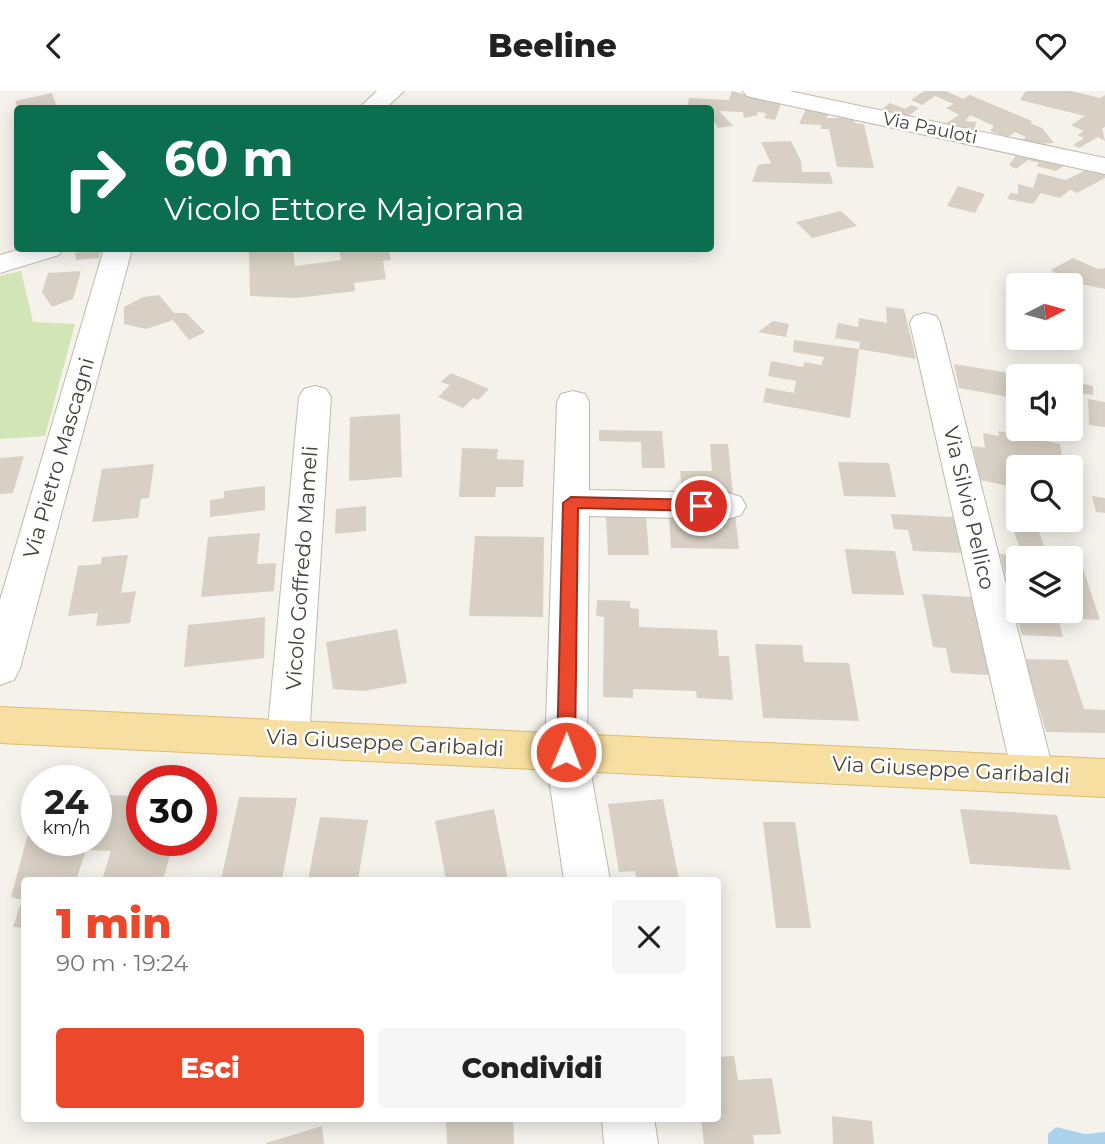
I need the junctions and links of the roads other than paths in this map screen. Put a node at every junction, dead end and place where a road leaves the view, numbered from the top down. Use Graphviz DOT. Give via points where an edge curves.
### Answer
graph roads {
  1 [pos="392,91"];
  2 [pos="755,91"];
  3 [pos="375,105"];
  4 [pos="1105,166"];
  5 [pos="39,252"];
  6 [pos="117,252"];
  7 [pos="0,264"];
  8 [pos="925,323"];
  9 [pos="315,397"];
  10 [pos="573,402"];
  11 [pos="571,503"];
  12 [pos="728,506"];
  13 [pos="0,668"];
  14 [pos="0,725"];
  15 [pos="288,738"];
  16 [pos="566,752"];
  17 [pos="1034,774"];
  18 [pos="1105,778"];
  19 [pos="587,877"];
  20 [pos="628,1122"];
  21 [pos="631,1144"];
  1 -- 3 [label="street"];
  2 -- 4 [label="street, Via Pauloti"];
  5 -- 7 [label="street"];
  6 -- 13 [label="street, Via Pietro Mascagni"];
  8 -- 17 [label="street, Via Silvio Pellico"];
  9 -- 15 [label="street, Vicolo Goffredo Mameli"];
  10 -- 11 [label="street"];
  11 -- 12 [label="street"];
  11 -- 16 [label="street"];
  14 -- 15 [label="main road, Via Giuseppe Garibaldi"];
  15 -- 16 [label="main road, Via Giuseppe Garibaldi"];
  16 -- 17 [label="main road, Via Giuseppe Garibaldi"];
  16 -- 19 [label="street"];
  17 -- 18 [label="main road, Via Giuseppe Garibaldi"];
  20 -- 21 [label="street"];
}
